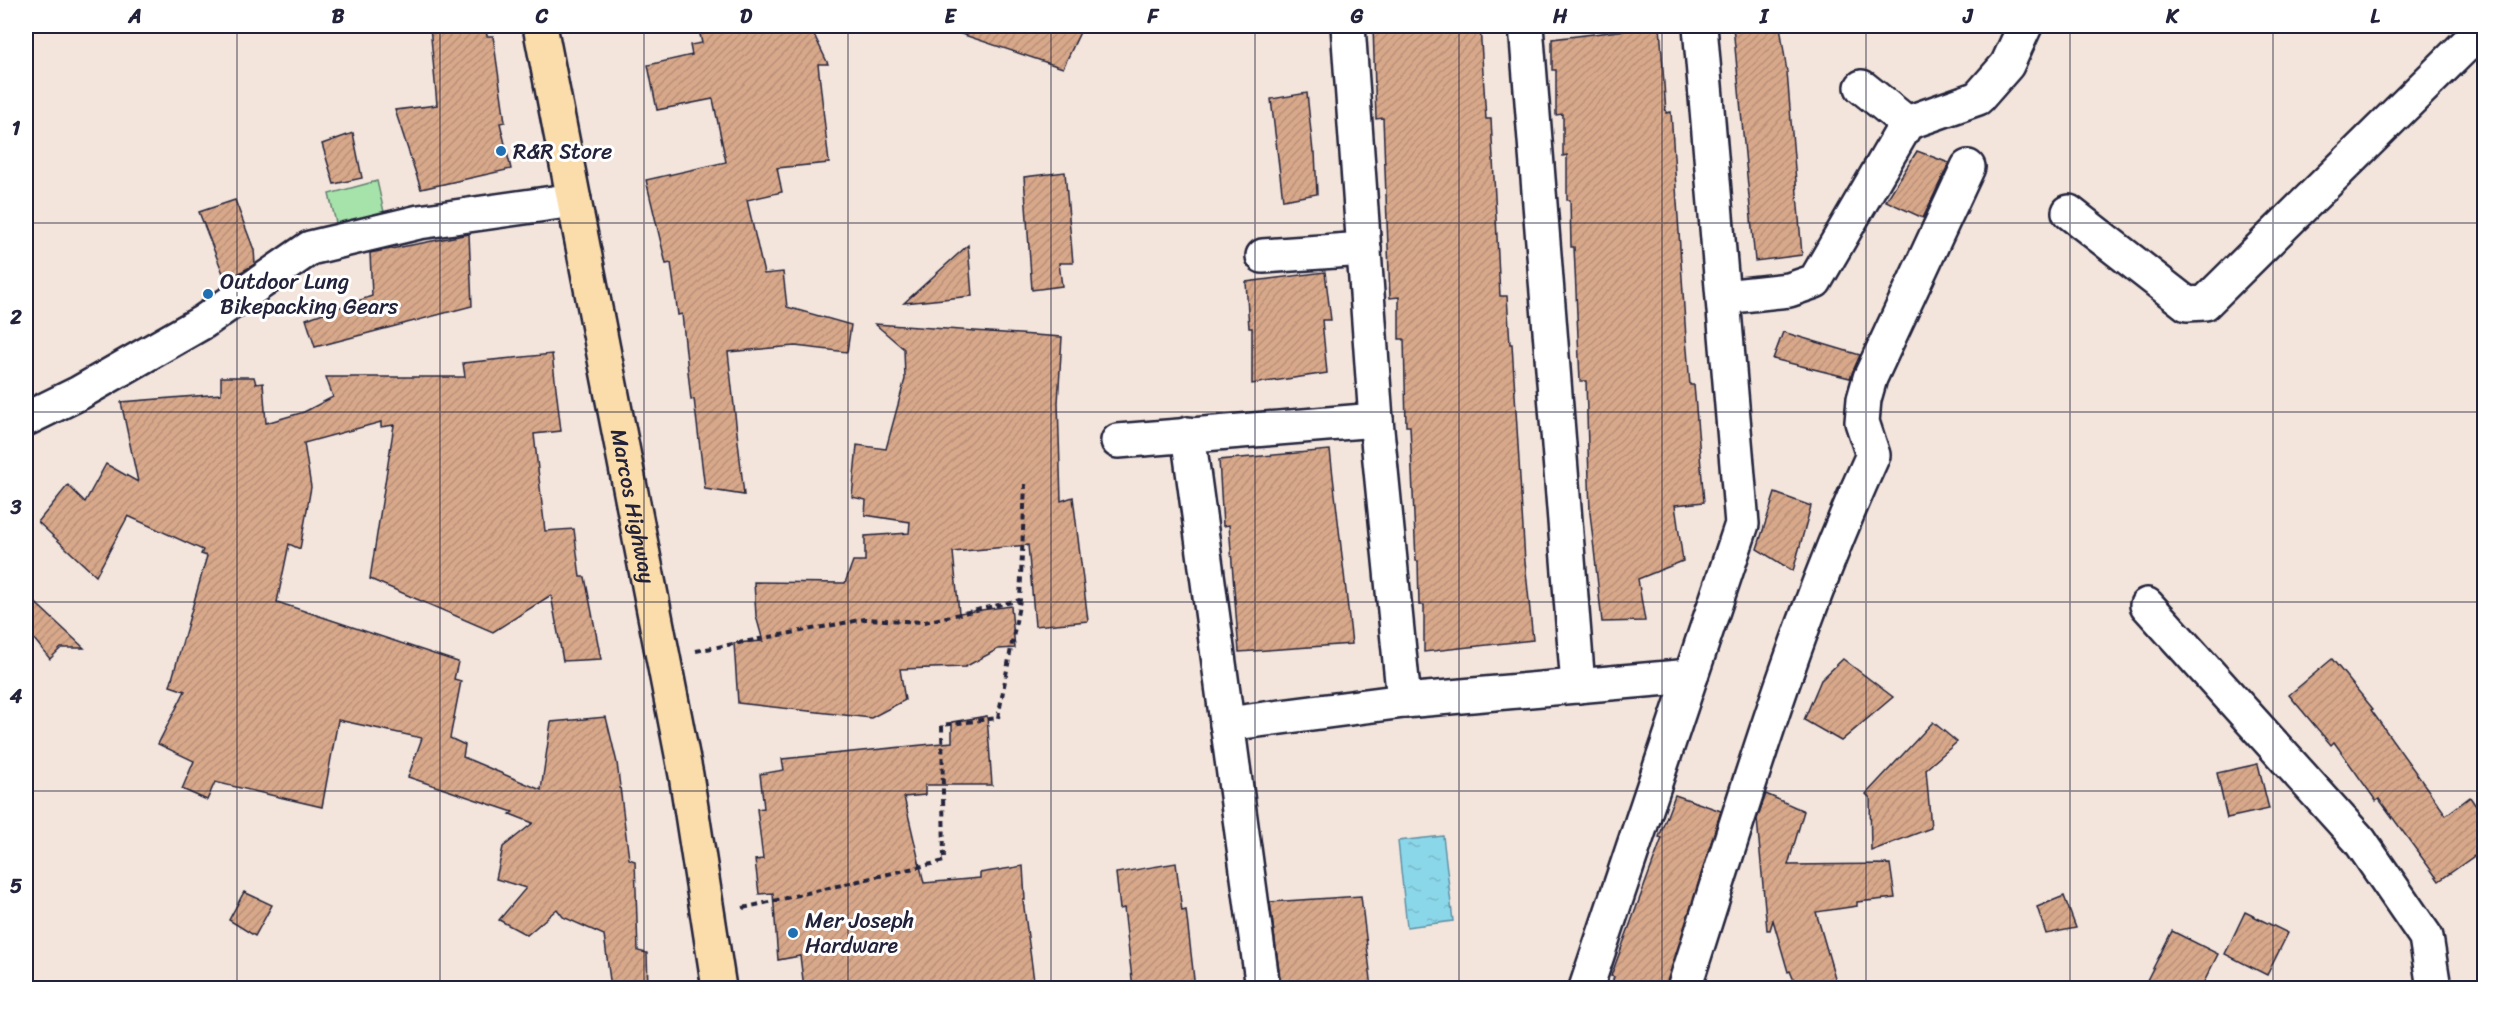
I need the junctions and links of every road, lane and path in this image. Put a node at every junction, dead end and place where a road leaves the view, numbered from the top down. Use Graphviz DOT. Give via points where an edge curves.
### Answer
graph roads {
  1 [pos="540,26"];
  2 [pos="1348,26"];
  3 [pos="1526,26"];
  4 [pos="1700,26"];
  5 [pos="2025,26"];
  6 [pos="2484,27"];
  7 [pos="1862,87"];
  8 [pos="1907,123"];
  9 [pos="1968,167"];
  10 [pos="574,200"];
  11 [pos="2068,212"];
  12 [pos="1364,249"];
  13 [pos="1263,256"];
  14 [pos="1724,297"];
  15 [pos="26,419"];
  16 [pos="1376,420"];
  17 [pos="1188,434"];
  18 [pos="1118,441"];
  19 [pos="1025,484"];
  20 [pos="1020,600"];
  21 [pos="2147,605"];
  22 [pos="735,643"];
  23 [pos="1691,676"];
  24 [pos="1578,686"];
  25 [pos="1404,701"];
  26 [pos="1227,724"];
  27 [pos="731,911"];
  28 [pos="719,988"];
  29 [pos="1263,988"];
  30 [pos="1586,988"];
  31 [pos="1684,988"];
  32 [pos="2434,988"];
  1 -- 10 [label="main road, Marcos Highway"];
  2 -- 12 [label="street"];
  3 -- 24 [label="street"];
  4 -- 14 [label="street"];
  5 -- 8 [label="street" via="2007,65 1978,98"];
  6 -- 11 [label="street" via="2205,303 2187,304"];
  7 -- 8 [label="street"];
  8 -- 14 [label="street" via="1815,281 1789,290"];
  9 -- 31 [label="street" via="1870,378 1863,399 1862,422 1873,455 1834,540 1795,643"];
  10 -- 15 [label="street" via="419,222 310,248 203,322"];
  10 -- 28 [label="main road, Marcos Highway" via="686,775"];
  12 -- 13 [label="street"];
  12 -- 16 [label="street"];
  14 -- 23 [label="street" via="1742,524"];
  16 -- 17 [label="street"];
  16 -- 25 [label="street"];
  17 -- 18 [label="street"];
  17 -- 26 [label="street"];
  19 -- 20 [label="path"];
  20 -- 22 [label="path" via="925,622 865,619"];
  20 -- 27 [label="path" via="998,718 942,725 944,861"];
  21 -- 32 [label="street" via="2360,841 2427,937"];
  23 -- 24 [label="street"];
  23 -- 30 [label="street"];
  24 -- 25 [label="street"];
  25 -- 26 [label="street"];
  26 -- 29 [label="street"];
}
